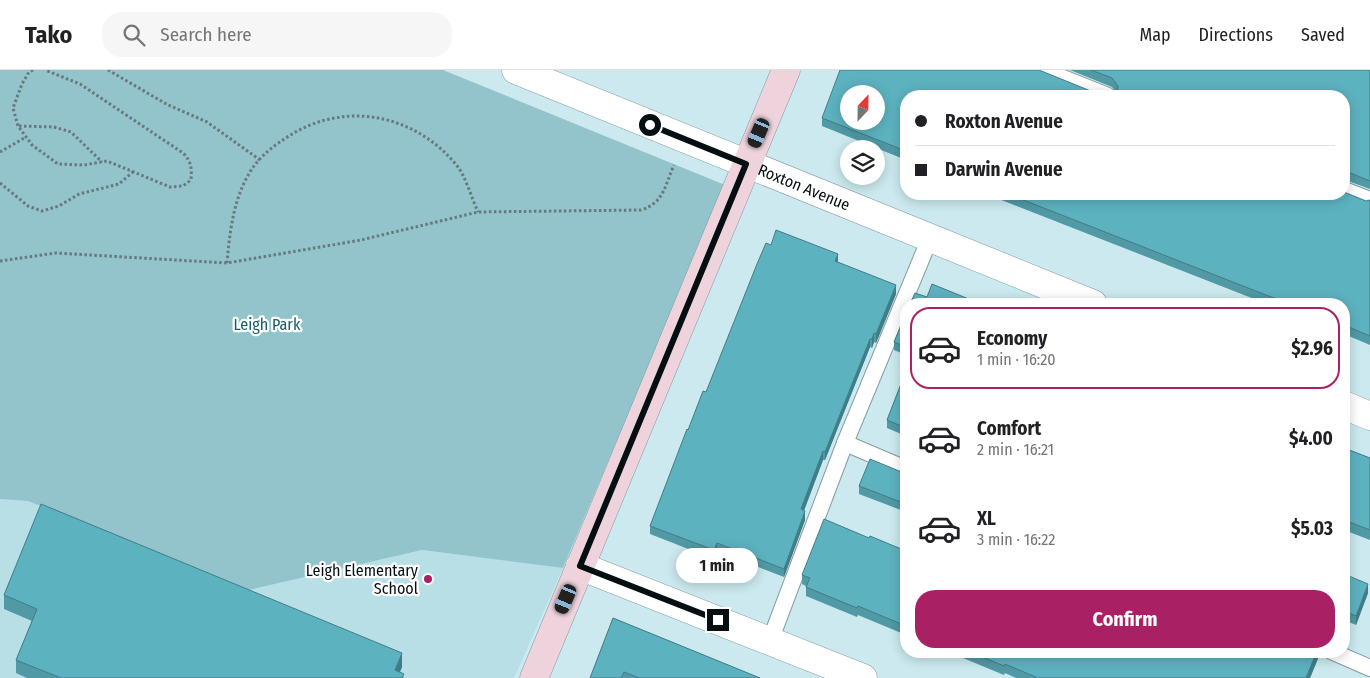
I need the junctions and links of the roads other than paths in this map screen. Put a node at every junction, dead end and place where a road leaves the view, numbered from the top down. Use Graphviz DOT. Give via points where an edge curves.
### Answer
graph roads {
  1 [pos="516,70"];
  2 [pos="786,70"];
  3 [pos="1042,70"];
  4 [pos="1093,90"];
  5 [pos="746,164"];
  6 [pos="1350,192"];
  7 [pos="1370,200"];
  8 [pos="930,238"];
  9 [pos="905,298"];
  10 [pos="1078,298"];
  11 [pos="900,311"];
  12 [pos="1350,408"];
  13 [pos="1370,416"];
  14 [pos="846,443"];
  15 [pos="900,466"];
  16 [pos="580,566"];
  17 [pos="770,641"];
  18 [pos="1347,658"];
  19 [pos="1370,668"];
  20 [pos="534,678"];
  21 [pos="863,678"];
  1 -- 5 [label="street, Roxton Avenue"];
  2 -- 5 [label="street"];
  3 -- 4 [label="lane"];
  5 -- 8 [label="street, Roxton Avenue"];
  5 -- 16 [label="street"];
  6 -- 7 [label="lane"];
  8 -- 9 [label="lane"];
  8 -- 10 [label="street, Roxton Avenue"];
  11 -- 14 [label="lane"];
  12 -- 13 [label="street"];
  14 -- 15 [label="lane"];
  14 -- 17 [label="lane"];
  16 -- 17 [label="street"];
  16 -- 20 [label="street"];
  17 -- 21 [label="street"];
  18 -- 19 [label="lane"];
}
